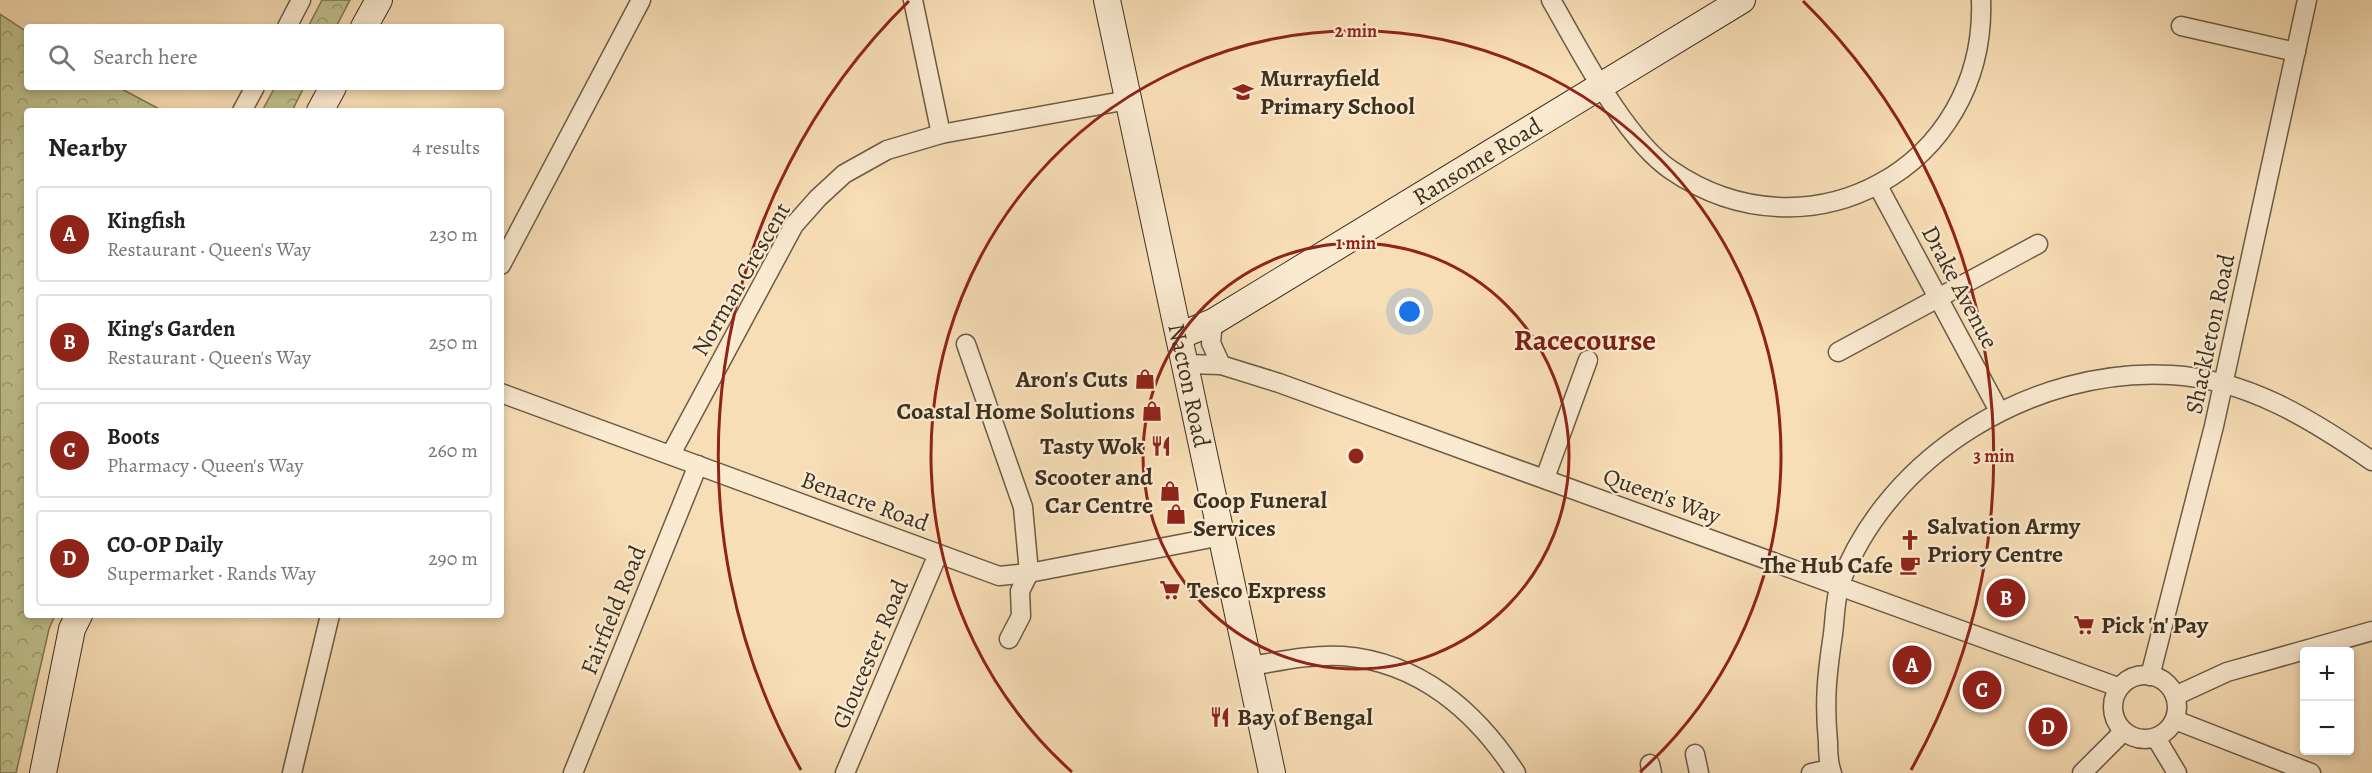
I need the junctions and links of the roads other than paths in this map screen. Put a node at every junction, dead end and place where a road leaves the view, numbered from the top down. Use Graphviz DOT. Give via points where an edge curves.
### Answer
graph roads {
  1 [pos="301,0"];
  2 [pos="379,0"];
  3 [pos="641,0"];
  4 [pos="913,0"];
  5 [pos="1107,0"];
  6 [pos="1551,0"];
  7 [pos="1742,0"];
  8 [pos="1981,0"];
  9 [pos="2307,0"];
  10 [pos="289,24"];
  11 [pos="366,24"];
  12 [pos="2181,27"];
  13 [pos="2296,52"];
  14 [pos="1601,87"];
  15 [pos="253,90"];
  16 [pos="331,90"];
  17 [pos="1128,100"];
  18 [pos="244,108"];
  19 [pos="322,108"];
  20 [pos="941,134"];
  21 [pos="1878,186"];
  22 [pos="2038,244"];
  23 [pos="504,259"];
  24 [pos="1938,298"];
  25 [pos="1213,322"];
  26 [pos="1179,336"];
  27 [pos="966,344"];
  28 [pos="1838,352"];
  29 [pos="1588,360"];
  30 [pos="1186,364"];
  31 [pos="1221,365"];
  32 [pos="2224,384"];
  33 [pos="504,394"];
  34 [pos="1999,411"];
  35 [pos="671,454"];
  36 [pos="2372,461"];
  37 [pos="698,465"];
  38 [pos="1545,478"];
  39 [pos="1222,536"];
  40 [pos="938,554"];
  41 [pos="1029,573"];
  42 [pos="1839,586"];
  43 [pos="78,618"];
  44 [pos="329,618"];
  45 [pos="2372,631"];
  46 [pos="1009,639"];
  47 [pos="1251,666"];
  48 [pos="2150,676"];
  49 [pos="2118,687"];
  50 [pos="2175,696"];
  51 [pos="2175,720"];
  52 [pos="2123,732"];
  53 [pos="2156,738"];
  54 [pos="1695,754"];
  55 [pos="1831,771"];
  56 [pos="43,773"];
  57 [pos="292,773"];
  58 [pos="573,773"];
  59 [pos="845,773"];
  60 [pos="1272,773"];
  61 [pos="1516,773"];
  62 [pos="1699,773"];
  63 [pos="1811,773"];
  64 [pos="2082,773"];
  65 [pos="2177,773"];
  66 [pos="2311,773"];
  1 -- 10 [label="street"];
  2 -- 11 [label="street"];
  3 -- 23 [label="street"];
  4 -- 20 [label="street"];
  5 -- 17 [label="street, Nacton Road"];
  6 -- 14 [label="street"];
  7 -- 14 [label="street, Ransome Road"];
  8 -- 21 [label="street" via="1975,60 1951,117 1930,144"];
  9 -- 13 [label="street, Shackleton Road"];
  12 -- 13 [label="street"];
  13 -- 32 [label="street, Shackleton Road"];
  14 -- 21 [label="street" via="1642,143 1670,170 1714,194 1750,206 1789,208 1831,203"];
  14 -- 25 [label="street, Ransome Road"];
  15 -- 18 [label="street"];
  16 -- 19 [label="street"];
  17 -- 20 [label="street, Norman Crescent"];
  17 -- 26 [label="street, Nacton Road"];
  20 -- 35 [label="street, Norman Crescent" via="887,150 844,174 800,218"];
  21 -- 24 [label="street, Drake Avenue"];
  22 -- 24 [label="street"];
  24 -- 28 [label="street"];
  24 -- 34 [label="street, Drake Avenue"];
  25 -- 26 [label="street, Ransome Road"];
  25 -- 31 [label="street" via="1211,343"];
  26 -- 30 [label="street, Nacton Road"];
  27 -- 41 [label="street" via="1023,507"];
  29 -- 38 [label="street"];
  30 -- 31 [label="street, Queen's Way"];
  30 -- 39 [label="street, Nacton Road"];
  31 -- 38 [label="street, Queen's Way"];
  32 -- 34 [label="street" via="2171,375 2124,376 2059,389"];
  32 -- 36 [label="street" via="2260,394 2285,407"];
  32 -- 48 [label="street, Shackleton Road"];
  33 -- 35 [label="street, Benacre Road"];
  34 -- 42 [label="street" via="1918,469 1889,500 1862,536"];
  35 -- 37 [label="street, Benacre Road"];
  37 -- 40 [label="street, Benacre Road"];
  37 -- 58 [label="street, Fairfield Road"];
  38 -- 42 [label="street, Queen's Way"];
  39 -- 41 [label="street, Benacre Road"];
  39 -- 47 [label="street, Nacton Road"];
  40 -- 41 [label="street, Benacre Road" via="999,576"];
  40 -- 59 [label="street, Gloucester Road"];
  41 -- 46 [label="street" via="1020,591 1021,616"];
  42 -- 49 [label="street, Queen's Way"];
  42 -- 55 [label="street" via="1824,697"];
  43 -- 56 [label="street"];
  44 -- 57 [label="street"];
  45 -- 50 [label="street" via="2227,672"];
  47 -- 60 [label="street, Nacton Road"];
  47 -- 61 [label="street" via="1342,656 1404,671 1467,711 1486,729"];
  48 -- 49 [label="street" via="2136,676"];
  48 -- 50 [label="street" via="2167,684"];
  49 -- 52 [label="street" via="2112,705"];
  50 -- 51 [label="street"];
  51 -- 53 [label="street" via="2169,730"];
  51 -- 66 [label="street"];
  52 -- 53 [label="street" via="2134,738"];
  52 -- 64 [label="street"];
  53 -- 65 [label="street"];
  54 -- 62 [label="street"];
  55 -- 63 [label="street"];
}
